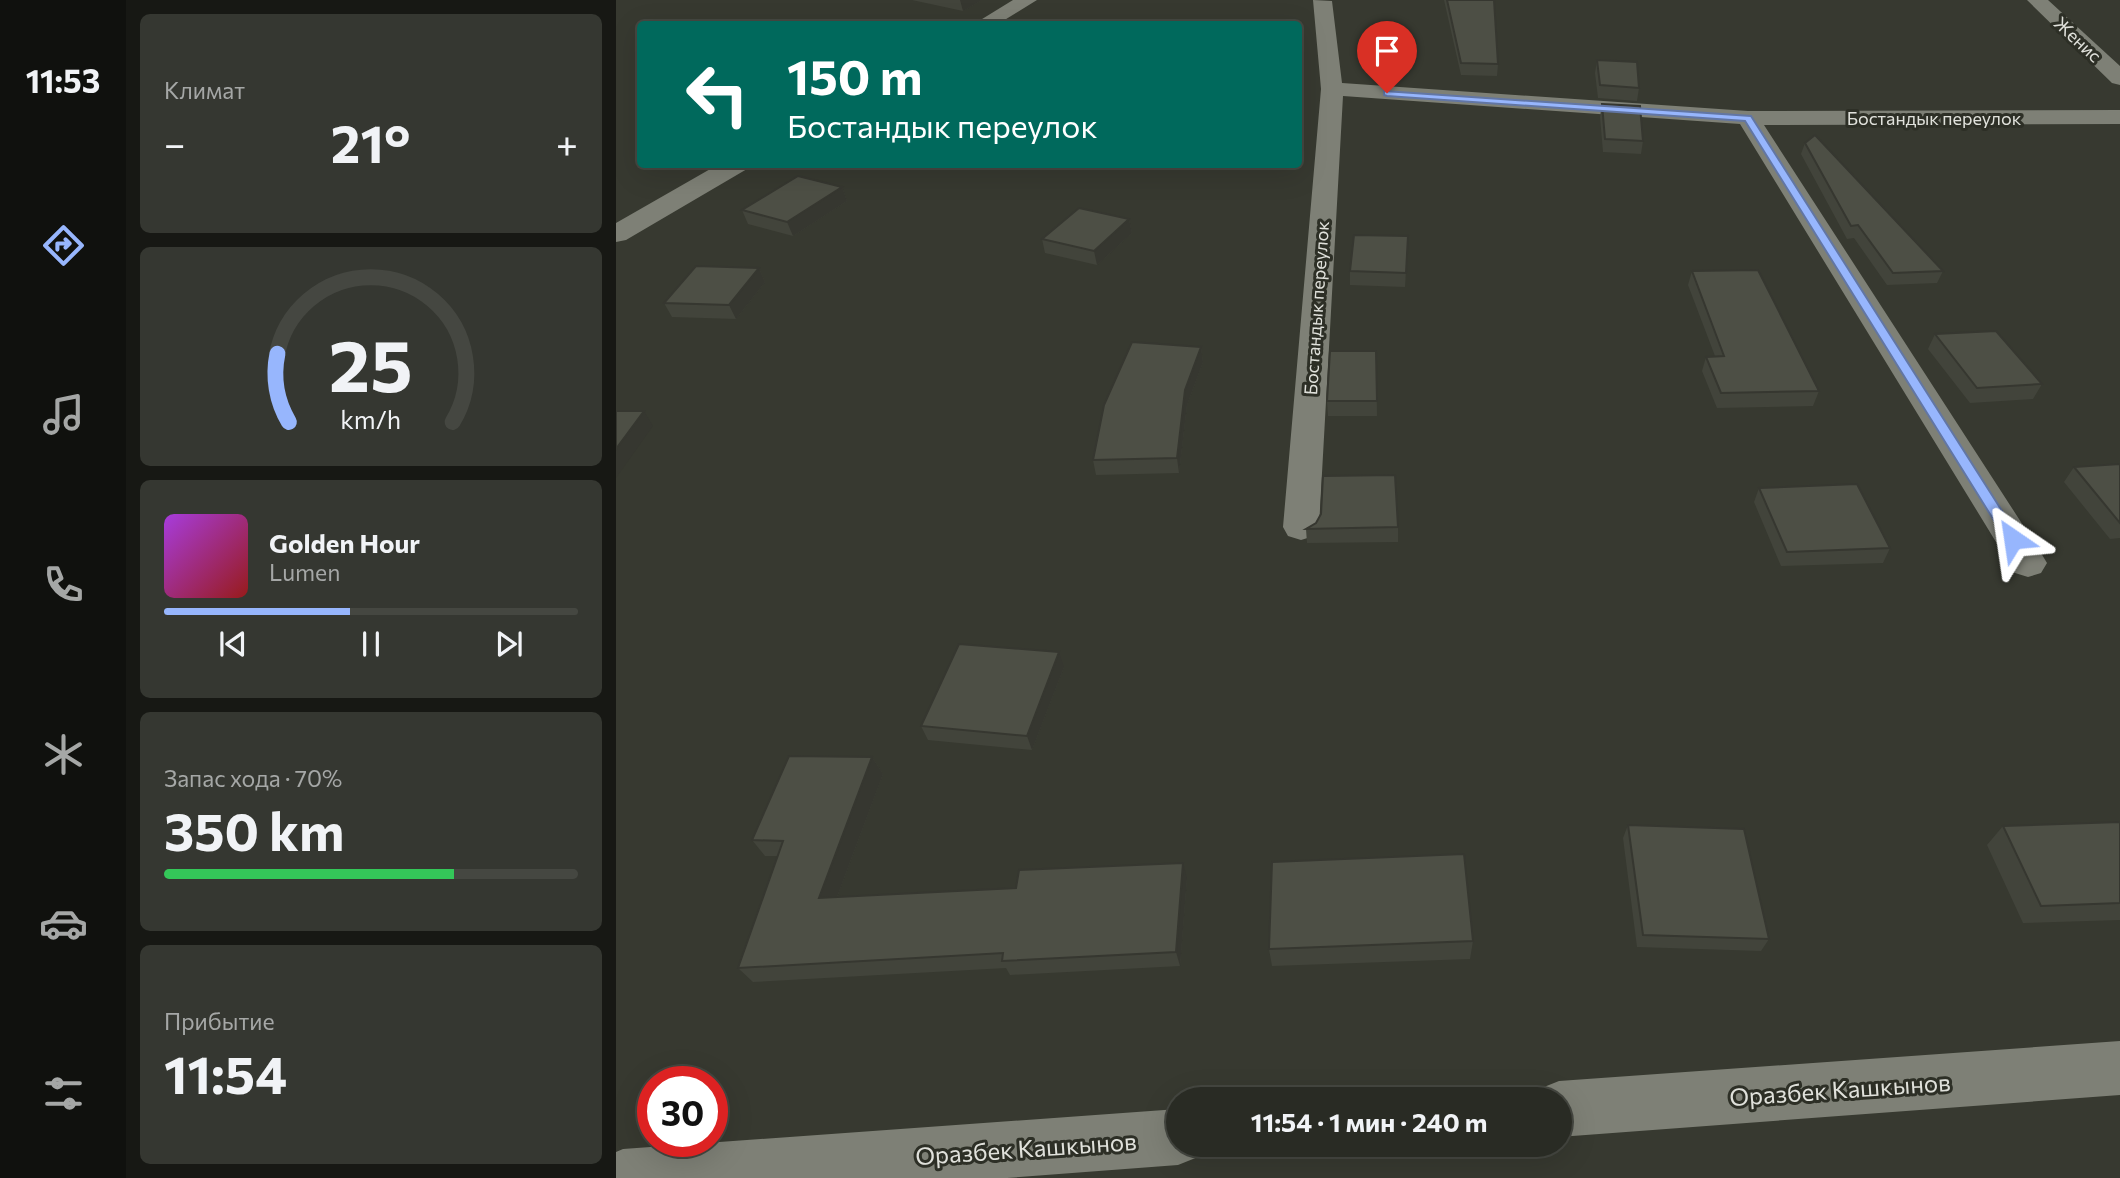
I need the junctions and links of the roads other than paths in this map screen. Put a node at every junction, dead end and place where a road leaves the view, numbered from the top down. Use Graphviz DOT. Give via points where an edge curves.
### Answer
graph roads {
  1 [pos="1027,0"];
  2 [pos="1319,0"];
  3 [pos="2037,0"];
  4 [pos="989,21"];
  5 [pos="2120,78"];
  6 [pos="1332,89"];
  7 [pos="2120,117"];
  8 [pos="1748,118"];
  9 [pos="731,168"];
  10 [pos="616,234"];
  11 [pos="1301,527"];
  12 [pos="2028,563"];
  13 [pos="2120,1068"];
  14 [pos="1572,1108"];
  15 [pos="1166,1138"];
  16 [pos="623,1178"];
  1 -- 4 [label="street"];
  2 -- 6 [label="street, Бостандык переулок"];
  3 -- 5 [label="street, Женис"];
  6 -- 8 [label="street, Бостандык переулок"];
  6 -- 11 [label="street, Бостандык переулок"];
  7 -- 8 [label="street, Бостандык переулок"];
  8 -- 12 [label="street"];
  9 -- 10 [label="street"];
  13 -- 14 [label="street, Оразбек Кашкынов"];
  15 -- 16 [label="street, Оразбек Кашкынов"];
}
